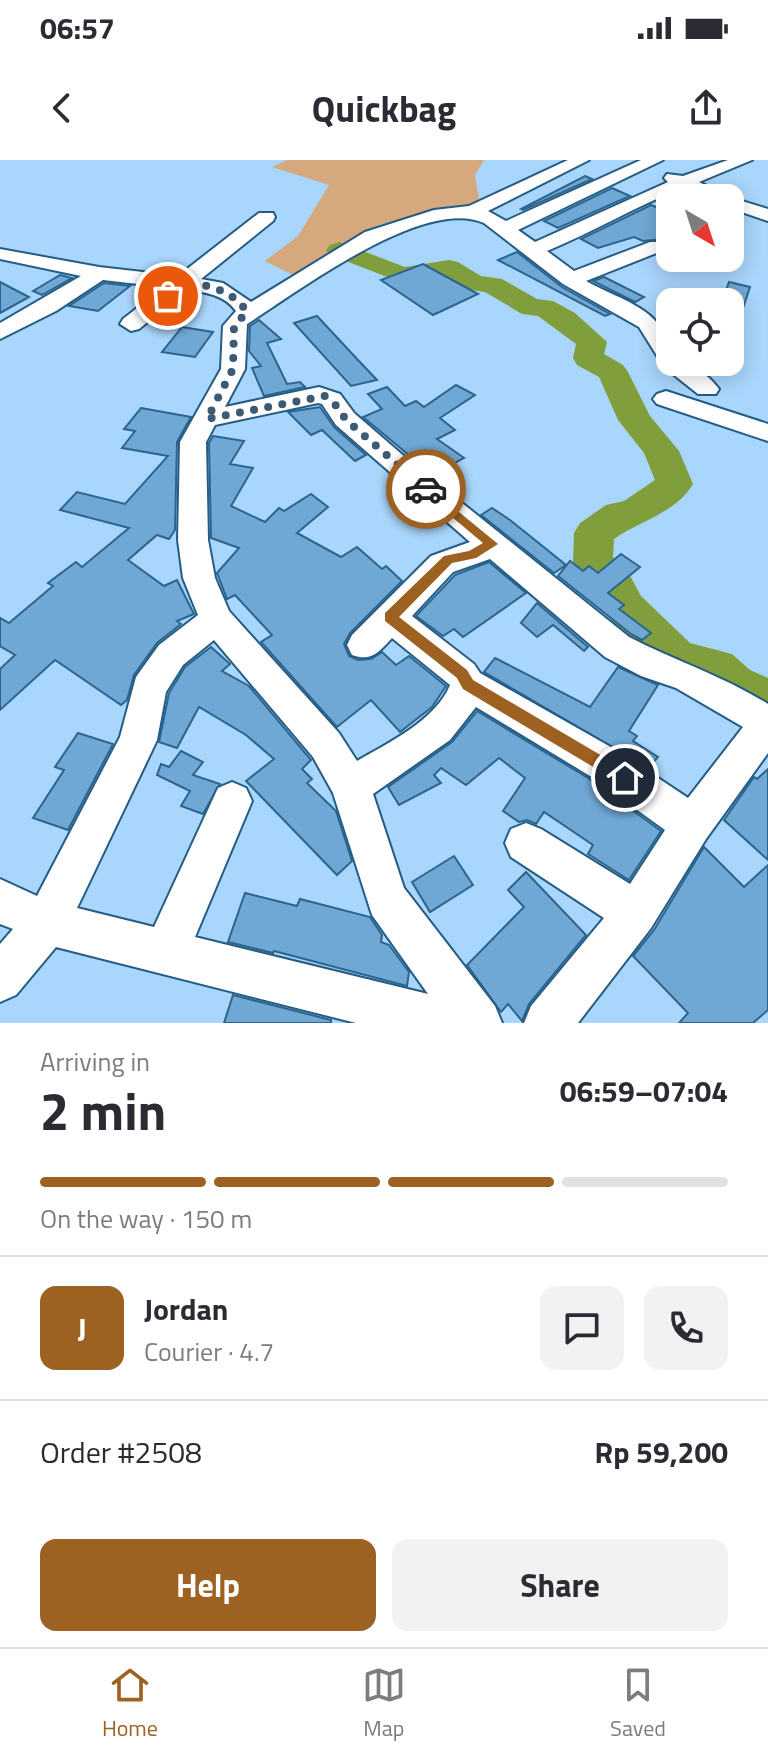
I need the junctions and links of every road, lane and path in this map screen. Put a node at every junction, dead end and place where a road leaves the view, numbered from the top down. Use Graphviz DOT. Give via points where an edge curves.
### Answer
graph roads {
  1 [pos="581,160"];
  2 [pos="744,160"];
  3 [pos="637,161"];
  4 [pos="684,182"];
  5 [pos="689,184"];
  6 [pos="744,207"];
  7 [pos="473,211"];
  8 [pos="768,215"];
  9 [pos="266,217"];
  10 [pos="504,229"];
  11 [pos="656,246"];
  12 [pos="533,250"];
  13 [pos="2,254"];
  14 [pos="99,273"];
  15 [pos="570,280"];
  16 [pos="187,282"];
  17 [pos="247,312"];
  18 [pos="131,324"];
  19 [pos="0,332"];
  20 [pos="656,336"];
  21 [pos="690,376"];
  22 [pos="707,389"];
  23 [pos="666,399"];
  24 [pos="207,419"];
  25 [pos="768,433"];
  26 [pos="492,544"];
  27 [pos="390,617"];
  28 [pos="216,619"];
  29 [pos="364,645"];
  30 [pos="468,684"];
  31 [pos="768,723"];
  32 [pos="351,786"];
  33 [pos="232,801"];
  34 [pos="692,825"];
  35 [pos="526,843"];
  36 [pos="0,901"];
  37 [pos="636,913"];
  38 [pos="47,923"];
  39 [pos="165,954"];
  40 [pos="0,979"];
  41 [pos="450,1023"];
  42 [pos="478,1023"];
  43 [pos="548,1023"];
  1 -- 7 [label="street"];
  2 -- 4 [label="street"];
  3 -- 4 [label="street"];
  3 -- 10 [label="street"];
  4 -- 5 [label="street"];
  4 -- 12 [label="street"];
  6 -- 8 [label="street"];
  7 -- 10 [label="street"];
  7 -- 17 [label="street" via="441,214 382,232"];
  9 -- 16 [label="street"];
  10 -- 12 [label="street"];
  11 -- 15 [label="street"];
  12 -- 15 [label="street"];
  13 -- 14 [label="street"];
  14 -- 16 [label="street"];
  14 -- 19 [label="street"];
  15 -- 20 [label="street" via="648,323"];
  16 -- 17 [label="street" via="216,287 240,301"];
  16 -- 18 [label="street"];
  17 -- 24 [label="street" via="234,326 233,369"];
  21 -- 22 [label="street"];
  23 -- 25 [label="street"];
  24 -- 26 [label="street" via="325,396"];
  24 -- 28 [label="street" via="193,442 193,540 199,578"];
  26 -- 27 [label="street" via="448,559"];
  26 -- 31 [label="street" via="617,647 725,696"];
  27 -- 29 [label="street"];
  27 -- 30 [label="street"];
  28 -- 32 [label="street" via="309,724"];
  28 -- 38 [label="street" via="171,655 149,688 138,740"];
  30 -- 32 [label="street" via="452,714 434,731"];
  30 -- 34 [label="street" via="603,763"];
  31 -- 34 [label="street"];
  32 -- 42 [label="street" via="387,900"];
  33 -- 39 [label="street"];
  34 -- 37 [label="street"];
  35 -- 37 [label="street"];
  36 -- 38 [label="street"];
  37 -- 43 [label="street"];
  38 -- 39 [label="street"];
  38 -- 40 [label="street"];
  39 -- 41 [label="street"];
}
